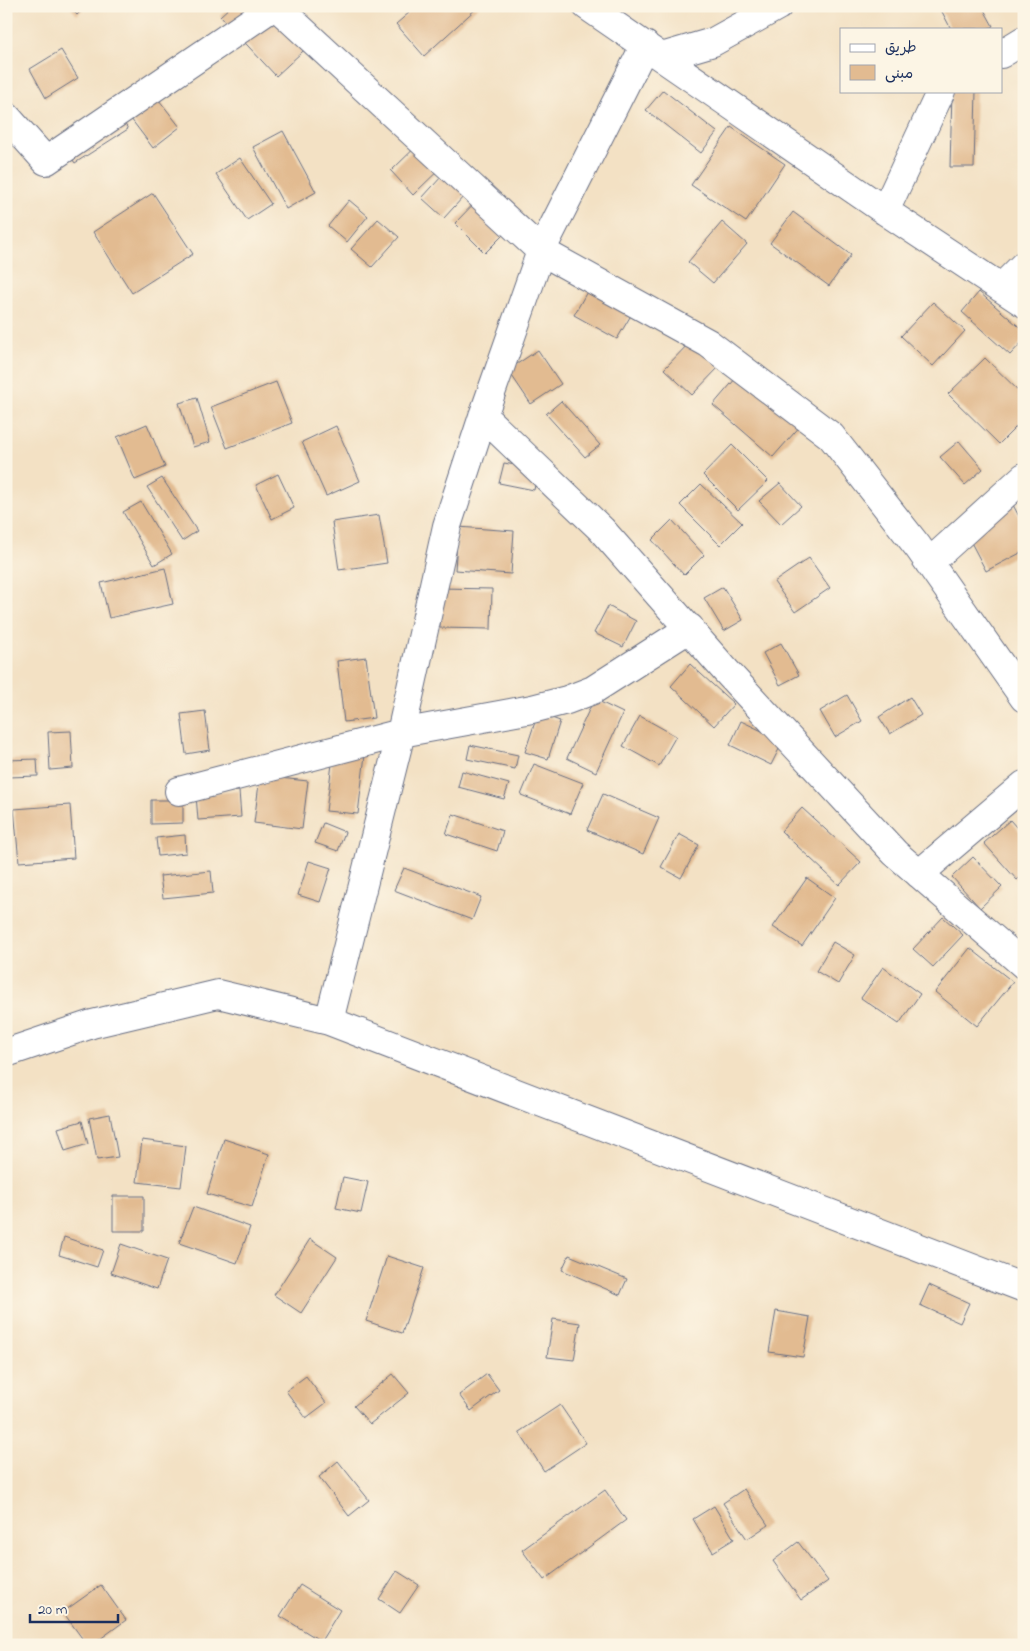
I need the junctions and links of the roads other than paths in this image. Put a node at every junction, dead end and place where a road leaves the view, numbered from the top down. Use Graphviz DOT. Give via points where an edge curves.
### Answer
graph roads {
  1 [pos="275,6"];
  2 [pos="587,6"];
  3 [pos="778,6"];
  4 [pos="1024,40"];
  5 [pos="653,51"];
  6 [pos="1002,53"];
  7 [pos="941,92"];
  8 [pos="6,116"];
  9 [pos="885,210"];
  10 [pos="541,251"];
  11 [pos="1024,265"];
  12 [pos="1002,288"];
  13 [pos="1024,303"];
  14 [pos="483,416"];
  15 [pos="1024,476"];
  16 [pos="929,563"];
  17 [pos="690,628"];
  18 [pos="1024,698"];
  19 [pos="401,733"];
  20 [pos="1024,785"];
  21 [pos="179,791"];
  22 [pos="919,874"];
  23 [pos="1024,965"];
  24 [pos="329,1021"];
  25 [pos="6,1053"];
  26 [pos="1024,1288"];
  1 -- 8 [label="street" via="46,161"];
  1 -- 10 [label="street"];
  2 -- 5 [label="street"];
  3 -- 5 [label="street" via="713,42"];
  4 -- 6 [label="street"];
  5 -- 9 [label="street"];
  5 -- 10 [label="street"];
  7 -- 9 [label="street"];
  9 -- 12 [label="street"];
  10 -- 14 [label="street"];
  10 -- 16 [label="street" via="708,344 831,436"];
  11 -- 12 [label="street"];
  12 -- 13 [label="street"];
  14 -- 17 [label="street" via="601,529"];
  14 -- 19 [label="street" via="446,526"];
  15 -- 16 [label="street"];
  16 -- 18 [label="street"];
  17 -- 19 [label="street" via="593,690 532,710"];
  17 -- 22 [label="street" via="874,831"];
  19 -- 21 [label="street"];
  19 -- 24 [label="street"];
  20 -- 22 [label="street"];
  22 -- 23 [label="street"];
  24 -- 25 [label="street" via="218,994 92,1024"];
  24 -- 26 [label="street"];
}
